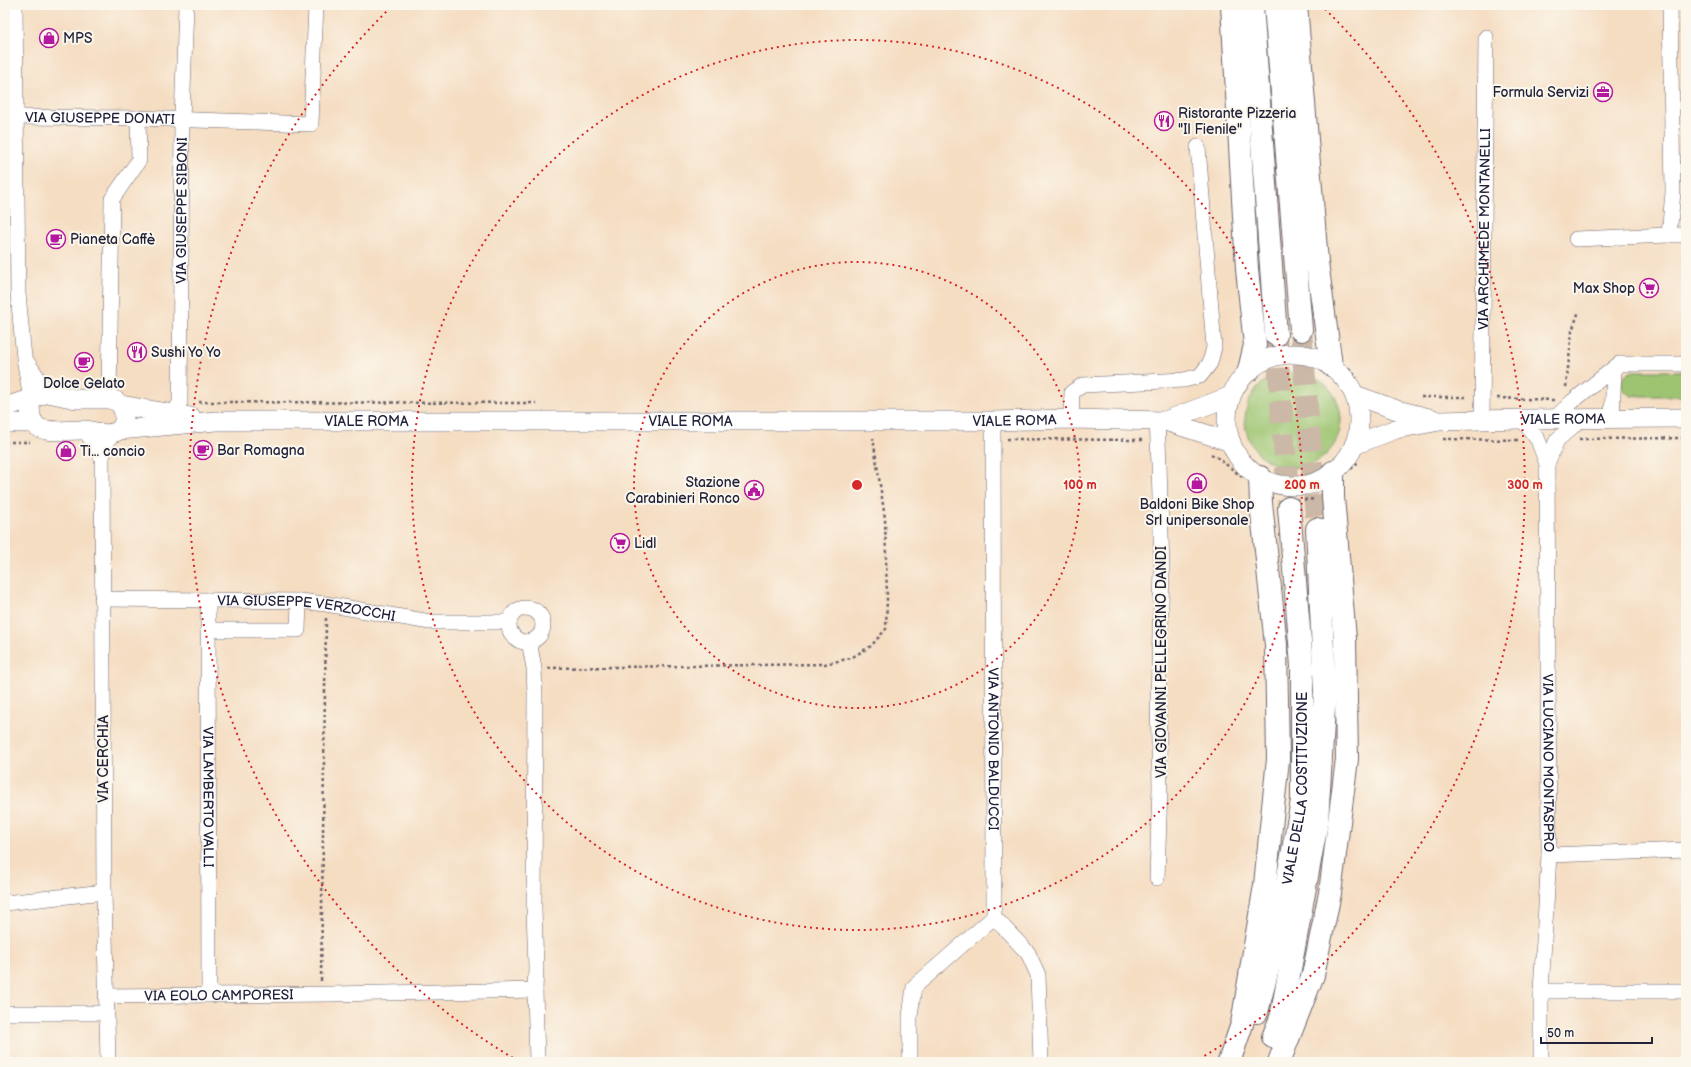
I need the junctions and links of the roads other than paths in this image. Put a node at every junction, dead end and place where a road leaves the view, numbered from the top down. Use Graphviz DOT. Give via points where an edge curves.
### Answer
graph roads {
  1 [pos="15,5"];
  2 [pos="186,5"];
  3 [pos="316,5"];
  4 [pos="1232,5"];
  5 [pos="1252,5"];
  6 [pos="1275,5"];
  7 [pos="1296,5"];
  8 [pos="1670,5"];
  9 [pos="1486,37"];
  10 [pos="10,65"];
  11 [pos="17,117"];
  12 [pos="138,118"];
  13 [pos="182,120"];
  14 [pos="1198,147"];
  15 [pos="1680,192"];
  16 [pos="1668,235"];
  17 [pos="1686,235"];
  18 [pos="1576,239"];
  19 [pos="11,256"];
  20 [pos="1301,330"];
  21 [pos="1276,335"];
  22 [pos="1686,364"];
  23 [pos="1330,365"];
  24 [pos="1614,368"];
  25 [pos="1249,370"];
  26 [pos="1355,395"];
  27 [pos="40,396"];
  28 [pos="1231,396"];
  29 [pos="115,402"];
  30 [pos="5,407"];
  31 [pos="177,408"];
  32 [pos="1686,418"];
  33 [pos="1071,419"];
  34 [pos="1522,419"];
  35 [pos="1554,419"];
  36 [pos="1581,419"];
  37 [pos="1612,419"];
  38 [pos="1482,420"];
  39 [pos="216,421"];
  40 [pos="1161,421"];
  41 [pos="5,423"];
  42 [pos="33,423"];
  43 [pos="85,430"];
  44 [pos="993,430"];
  45 [pos="1439,430"];
  46 [pos="115,432"];
  47 [pos="1231,442"];
  48 [pos="1357,453"];
  49 [pos="102,457"];
  50 [pos="1546,464"];
  51 [pos="1342,471"];
  52 [pos="1253,478"];
  53 [pos="1289,508"];
  54 [pos="1317,529"];
  55 [pos="102,599"];
  56 [pos="208,600"];
  57 [pos="299,601"];
  58 [pos="509,622"];
  59 [pos="208,630"];
  60 [pos="529,641"];
  61 [pos="1686,850"];
  62 [pos="1549,855"];
  63 [pos="1157,878"];
  64 [pos="104,892"];
  65 [pos="5,904"];
  66 [pos="994,917"];
  67 [pos="535,990"];
  68 [pos="1542,991"];
  69 [pos="1686,991"];
  70 [pos="209,994"];
  71 [pos="106,996"];
  72 [pos="5,1013"];
  73 [pos="106,1013"];
  74 [pos="108,1062"];
  75 [pos="537,1062"];
  76 [pos="910,1062"];
  77 [pos="1041,1062"];
  78 [pos="1229,1062"];
  79 [pos="1242,1062"];
  80 [pos="1263,1062"];
  81 [pos="1278,1062"];
  82 [pos="1541,1062"];
  1 -- 10 [label="street"];
  2 -- 13 [label="street, VIA GIUSEPPE SIBONI"];
  3 -- 13 [label="street, VIA GIUSEPPE DONATI" via="311,124"];
  4 -- 25 [label="highway" via="1247,270 1255,345"];
  5 -- 21 [label="highway"];
  6 -- 20 [label="highway"];
  7 -- 23 [label="highway" via="1317,262"];
  8 -- 15 [label="street"];
  9 -- 38 [label="street, VIA ARCHIMEDE MONTANELLI"];
  10 -- 11 [label="street"];
  11 -- 12 [label="street, VIA GIUSEPPE DONATI"];
  11 -- 19 [label="street"];
  12 -- 13 [label="street, VIA GIUSEPPE DONATI"];
  12 -- 29 [label="street" via="139,160 112,199"];
  13 -- 31 [label="street, VIA GIUSEPPE SIBONI"];
  14 -- 33 [label="street" via="1214,347 1210,363 1200,376 1184,380 1083,384 1072,392"];
  15 -- 16 [label="street"];
  16 -- 17 [label="street"];
  16 -- 18 [label="street"];
  19 -- 27 [label="street" via="18,293 24,358"];
  22 -- 24 [label="street" via="1619,364"];
  23 -- 25 [label="main road" via="1311,356 1289,354 1268,359"];
  23 -- 26 [label="main road" via="1345,378"];
  24 -- 35 [label="street"];
  24 -- 37 [label="street"];
  25 -- 28 [label="main road"];
  26 -- 45 [label="main road, VIALE ROMA" via="1397,410"];
  26 -- 48 [label="main road" via="1359,412"];
  27 -- 29 [label="main road, VIALE ROMA"];
  27 -- 30 [label="main road"];
  27 -- 42 [label="main road" via="30,415"];
  28 -- 40 [label="main road, VIALE ROMA"];
  28 -- 47 [label="main road" via="1227,411 1227,427"];
  29 -- 31 [label="main road, VIALE ROMA"];
  29 -- 46 [label="main road" via="124,413 124,422"];
  31 -- 39 [label="main road, VIALE ROMA"];
  32 -- 37 [label="main road, VIALE ROMA"];
  33 -- 40 [label="main road, VIALE ROMA"];
  33 -- 44 [label="main road, VIALE ROMA"];
  34 -- 35 [label="main road, VIALE ROMA"];
  34 -- 38 [label="main road, VIALE ROMA"];
  34 -- 50 [label="street, VIA LUCIANO MONTASPRO" via="1538,440"];
  35 -- 36 [label="main road, VIALE ROMA"];
  36 -- 37 [label="main road, VIALE ROMA"];
  36 -- 50 [label="street, VIA LUCIANO MONTASPRO" via="1557,440"];
  38 -- 45 [label="main road, VIALE ROMA"];
  39 -- 44 [label="main road, VIALE ROMA"];
  39 -- 46 [label="main road, VIALE ROMA"];
  40 -- 47 [label="main road, VIALE ROMA"];
  40 -- 63 [label="street, VIA GIOVANNI PELLEGRINO DANDI" via="1158,440 1162,571"];
  41 -- 42 [label="main road"];
  42 -- 43 [label="main road, VIALE ROMA" via="40,429 47,430"];
  43 -- 46 [label="main road, VIALE ROMA"];
  43 -- 49 [label="street"];
  44 -- 66 [label="street, VIA ANTONIO BALDUCCI"];
  45 -- 48 [label="main road, VIALE ROMA" via="1396,429"];
  46 -- 49 [label="street, VIA CERCHIA"];
  47 -- 52 [label="main road"];
  48 -- 51 [label="main road" via="1345,460"];
  49 -- 55 [label="street, VIA CERCHIA"];
  50 -- 62 [label="street, VIA LUCIANO MONTASPRO"];
  51 -- 52 [label="main road" via="1316,482 1298,486"];
  51 -- 81 [label="highway" via="1333,497 1345,639 1347,759 1330,893 1313,975"];
  52 -- 78 [label="highway" via="1261,503 1276,646 1278,759 1261,908 1242,1024"];
  53 -- 79 [label="highway, VIALE DELLA COSTITUZIONE" via="1302,666 1302,801 1280,920 1251,1037"];
  54 -- 80 [label="highway, VIALE DELLA COSTITUZIONE" via="1325,691 1317,822 1281,1018"];
  55 -- 56 [label="street, VIA GIUSEPPE VERZOCCHI"];
  55 -- 64 [label="street, VIA CERCHIA"];
  56 -- 57 [label="street, VIA GIUSEPPE VERZOCCHI"];
  56 -- 59 [label="street, VIA LAMBERTO VALLI"];
  57 -- 58 [label="street, VIA GIUSEPPE VERZOCCHI" via="430,622"];
  57 -- 59 [label="street" via="298,630"];
  58 -- 60 [label="street" via="514,637 524,642"];
  58 -- 60 [label="street" via="514,613 523,608 538,612 543,622 541,632"];
  59 -- 70 [label="street, VIA LAMBERTO VALLI"];
  60 -- 67 [label="street" via="534,668 536,748"];
  61 -- 62 [label="street"];
  62 -- 68 [label="street, VIA LUCIANO MONTASPRO"];
  64 -- 65 [label="street"];
  64 -- 71 [label="street, VIA CERCHIA"];
  66 -- 76 [label="street" via="914,988 910,1016"];
  66 -- 77 [label="street" via="1028,953 1038,975"];
  67 -- 70 [label="street, VIA EOLO CAMPORESI"];
  67 -- 75 [label="street"];
  68 -- 69 [label="street"];
  68 -- 82 [label="street, VIA LUCIANO MONTASPRO"];
  70 -- 71 [label="street, VIA EOLO CAMPORESI"];
  71 -- 73 [label="street, VIA CERCHIA"];
  72 -- 73 [label="street"];
  73 -- 74 [label="street, VIA CERCHIA"];
}
